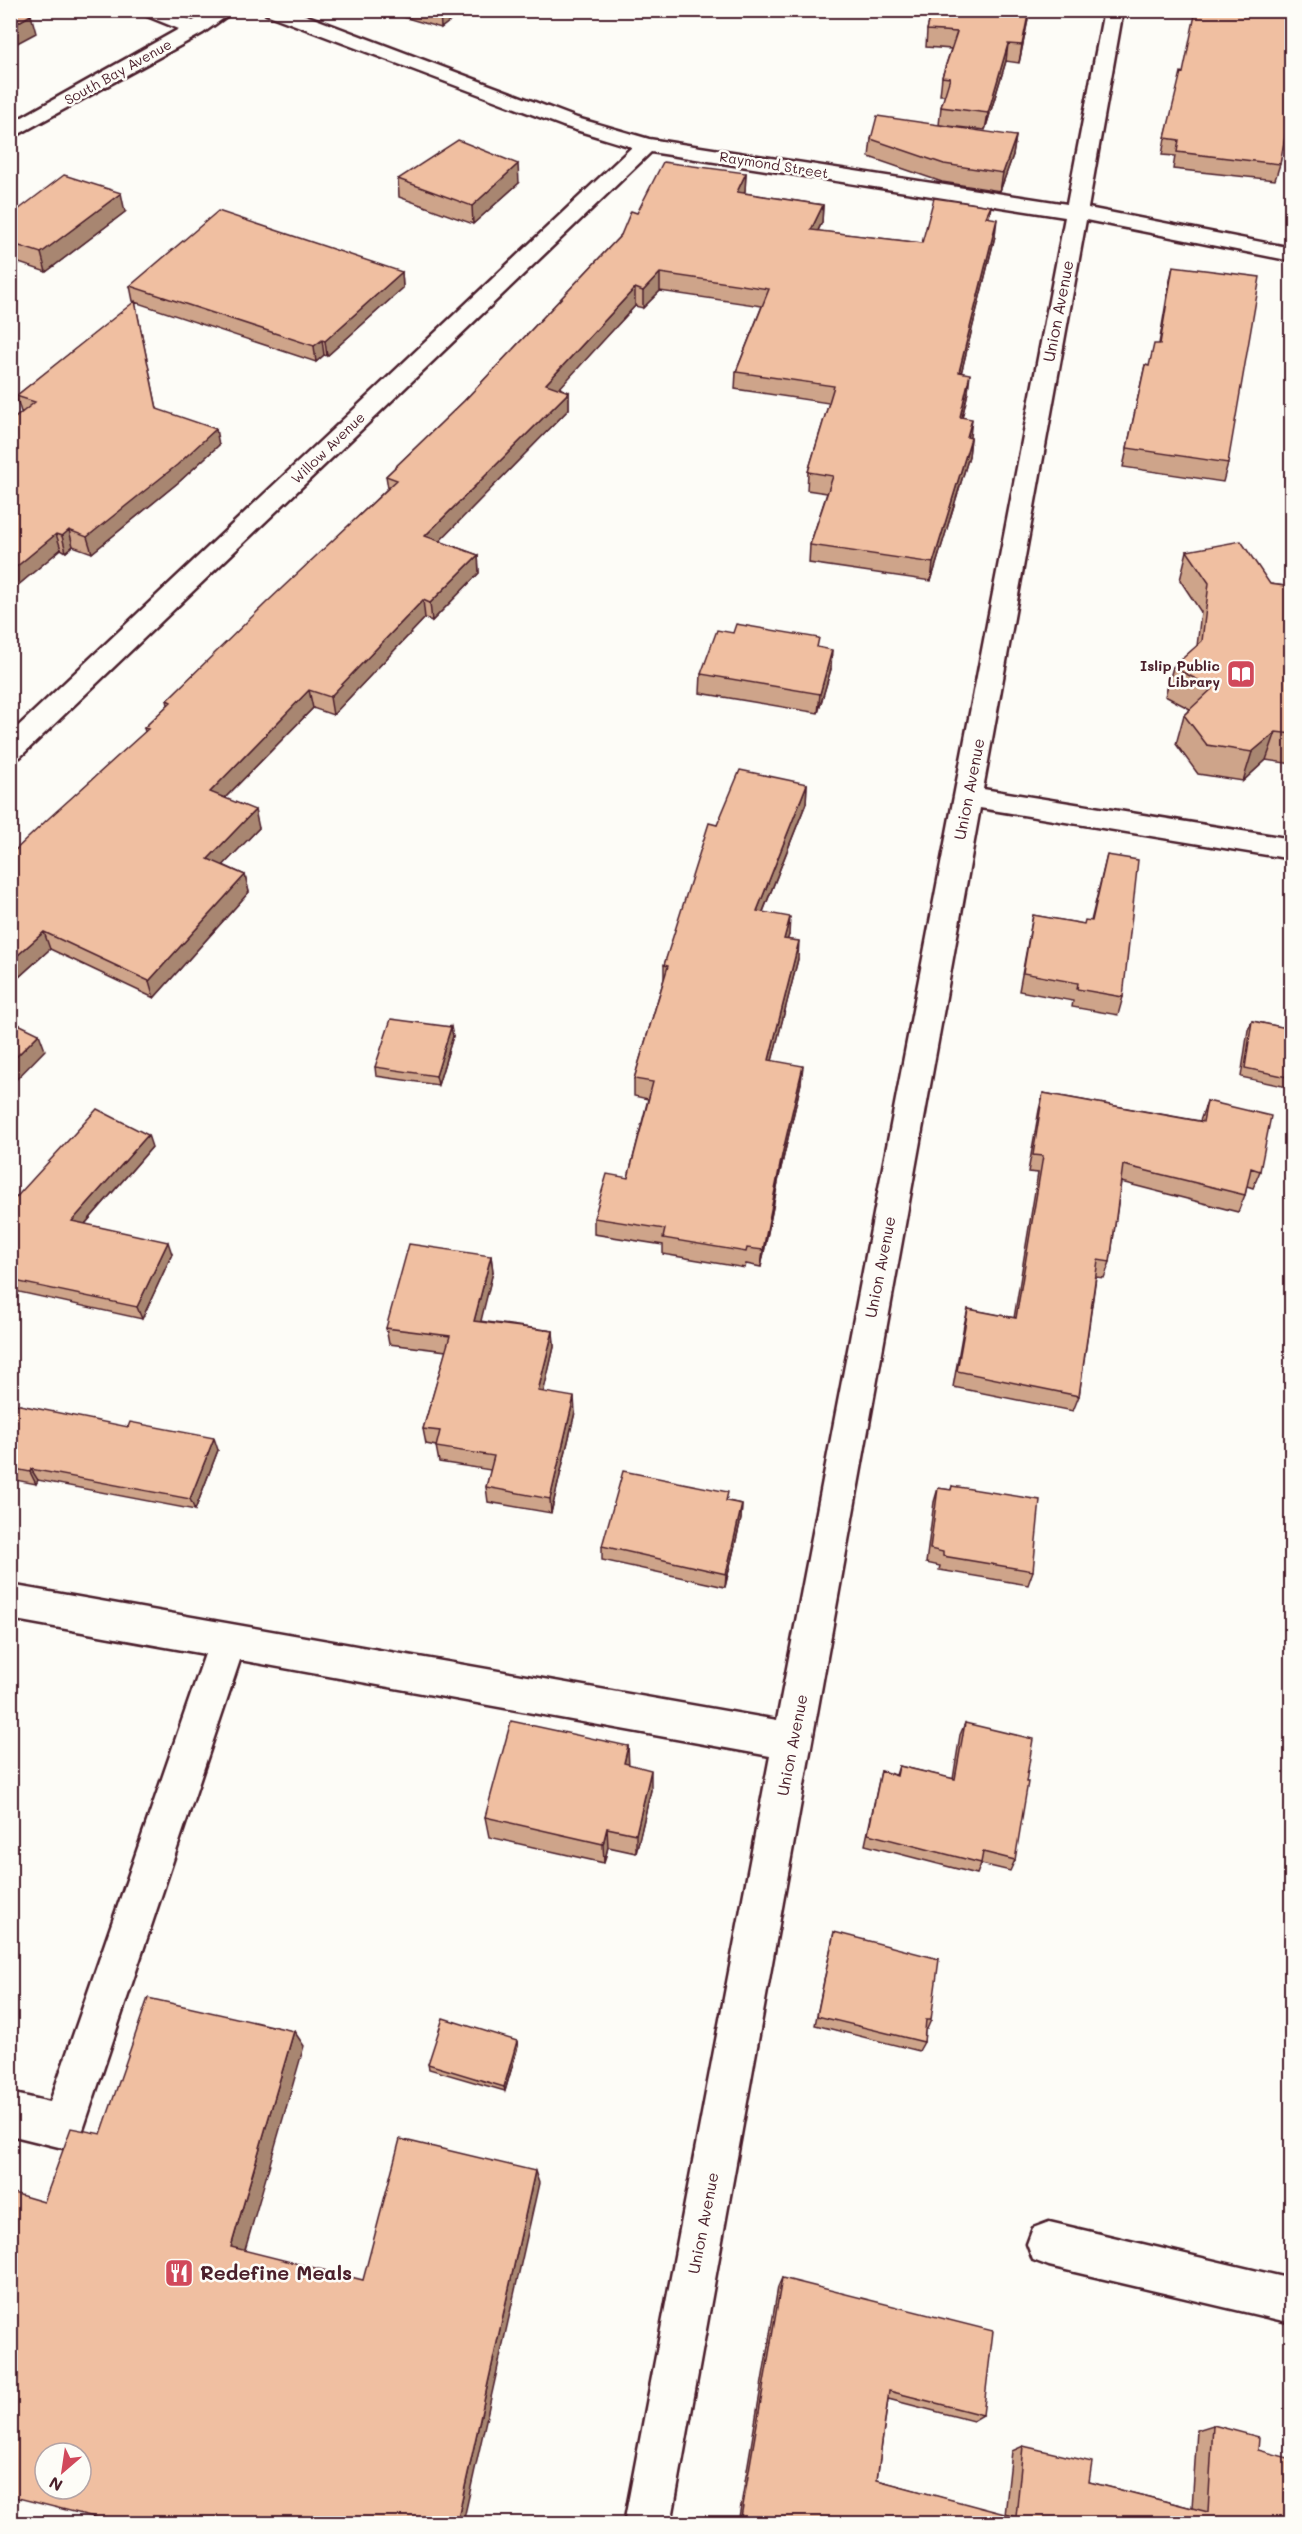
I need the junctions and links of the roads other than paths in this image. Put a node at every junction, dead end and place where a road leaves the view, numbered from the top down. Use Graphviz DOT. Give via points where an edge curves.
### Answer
graph roads {
  1 [pos="149,10"];
  2 [pos="226,10"];
  3 [pos="273,10"];
  4 [pos="1114,10"];
  5 [pos="196,28"];
  6 [pos="10,134"];
  7 [pos="646,145"];
  8 [pos="1076,212"];
  9 [pos="1292,255"];
  10 [pos="10,750"];
  11 [pos="968,796"];
  12 [pos="1292,849"];
  13 [pos="10,1602"];
  14 [pos="228,1640"];
  15 [pos="792,1741"];
  16 [pos="10,2114"];
  17 [pos="1049,2244"];
  18 [pos="1292,2301"];
  19 [pos="647,2523"];
  1 -- 5 [label="street"];
  2 -- 5 [label="street, South Bay Avenue"];
  3 -- 7 [label="street, Raymond Street" via="570,122"];
  4 -- 8 [label="street, Union Avenue"];
  5 -- 6 [label="street, South Bay Avenue"];
  7 -- 8 [label="street, Raymond Street"];
  7 -- 10 [label="street, Willow Avenue"];
  8 -- 9 [label="street, Raymond Street"];
  8 -- 11 [label="street, Union Avenue"];
  11 -- 12 [label="street"];
  11 -- 15 [label="street, Union Avenue"];
  13 -- 14 [label="street"];
  14 -- 15 [label="street"];
  14 -- 16 [label="street" via="63,2127"];
  15 -- 19 [label="street, Union Avenue"];
  17 -- 18 [label="street"];
}
